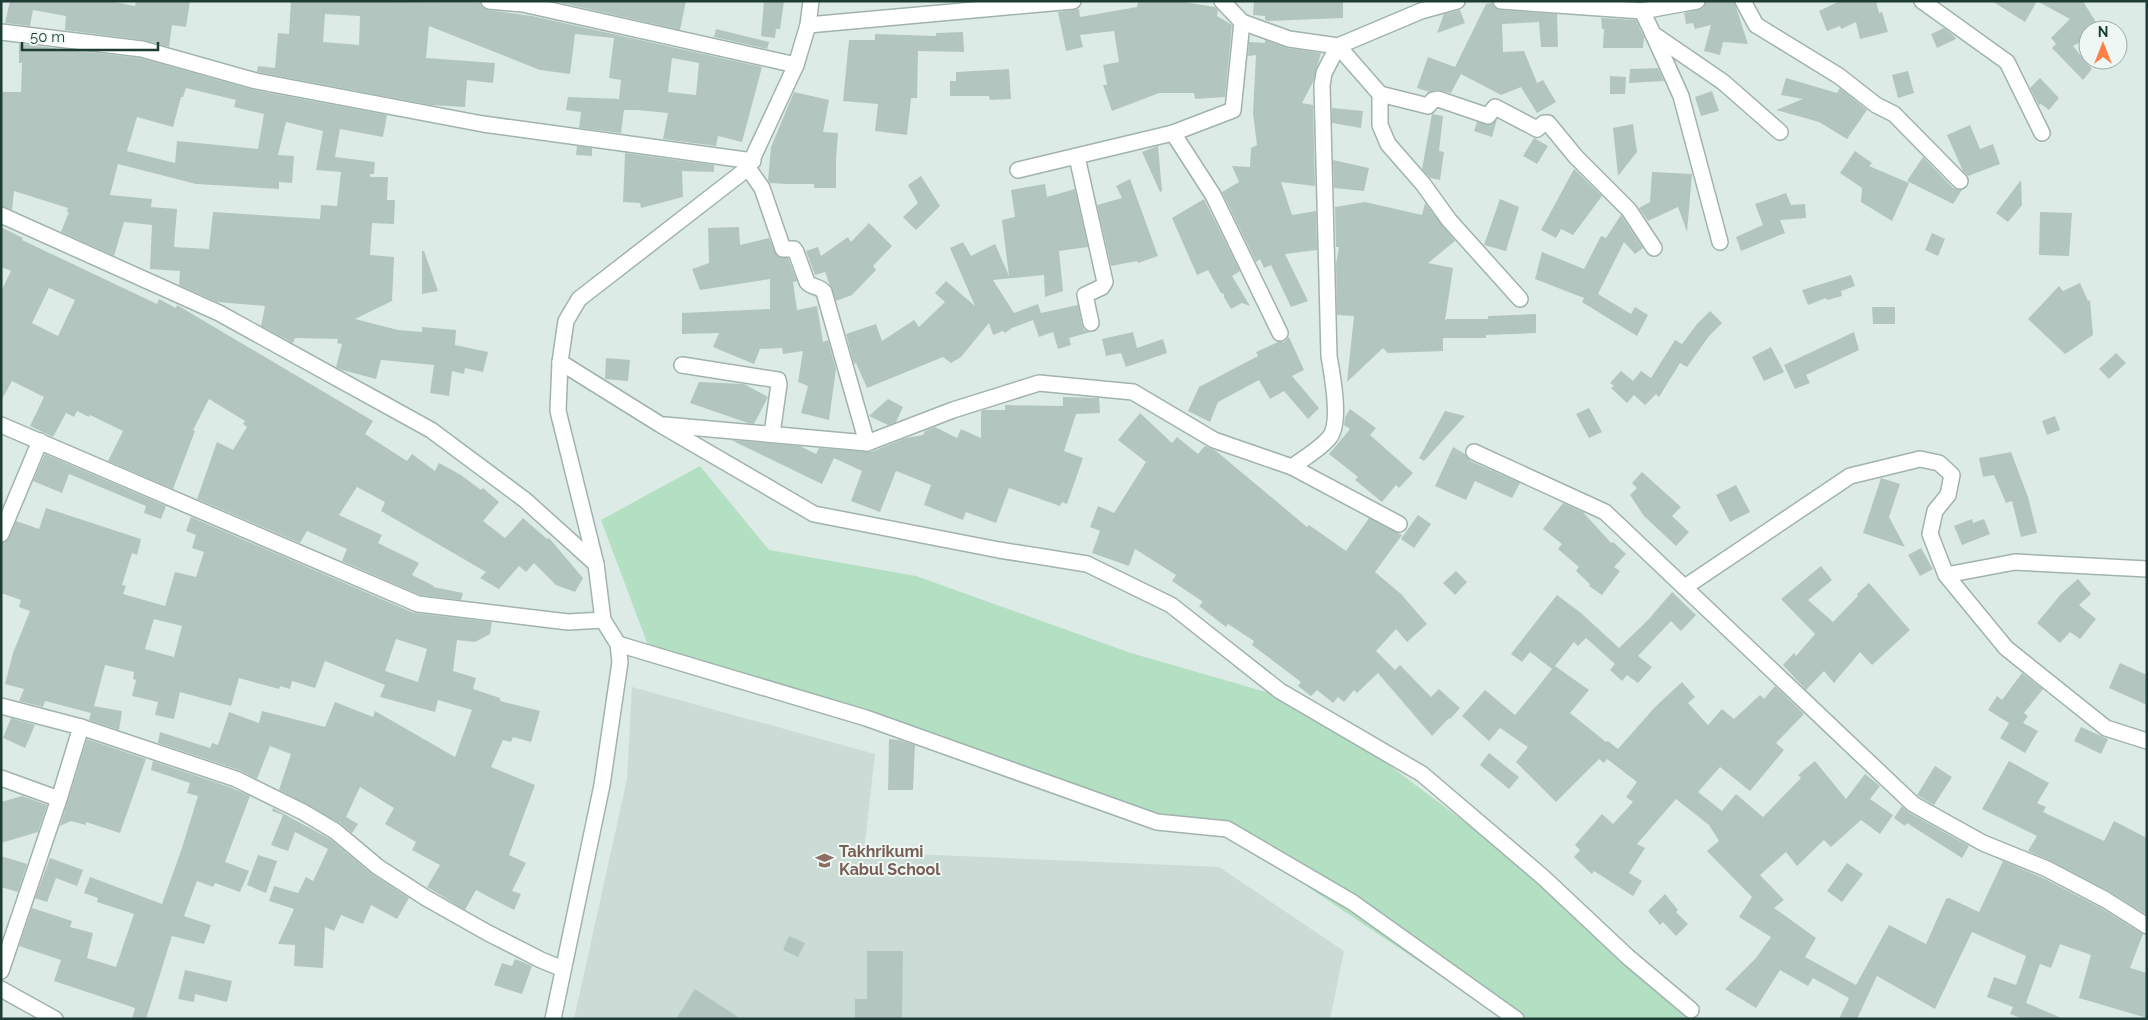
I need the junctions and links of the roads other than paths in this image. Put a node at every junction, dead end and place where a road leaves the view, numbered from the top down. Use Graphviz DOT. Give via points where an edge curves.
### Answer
graph roads {
  1 [pos="489,1"];
  2 [pos="811,1"];
  3 [pos="1073,1"];
  4 [pos="1222,1"];
  5 [pos="1457,1"];
  6 [pos="1501,1"];
  7 [pos="1697,1"];
  8 [pos="1743,1"];
  9 [pos="1922,1"];
  10 [pos="1428,5"];
  11 [pos="1642,11"];
  12 [pos="1242,22"];
  13 [pos="808,25"];
  14 [pos="1,32"];
  15 [pos="1654,34"];
  16 [pos="1338,46"];
  17 [pos="796,65"];
  18 [pos="1380,94"];
  19 [pos="1780,132"];
  20 [pos="1173,133"];
  21 [pos="2042,133"];
  22 [pos="1076,156"];
  23 [pos="751,165"];
  24 [pos="1018,170"];
  25 [pos="1960,181"];
  26 [pos="1,215"];
  27 [pos="1720,242"];
  28 [pos="1654,248"];
  29 [pos="1520,299"];
  30 [pos="1091,323"];
  31 [pos="1280,333"];
  32 [pos="560,362"];
  33 [pos="682,365"];
  34 [pos="1,424"];
  35 [pos="661,425"];
  36 [pos="772,434"];
  37 [pos="40,441"];
  38 [pos="867,443"];
  39 [pos="1474,452"];
  40 [pos="1292,467"];
  41 [pos="1399,524"];
  42 [pos="1,534"];
  43 [pos="596,564"];
  44 [pos="2147,569"];
  45 [pos="1946,575"];
  46 [pos="1685,587"];
  47 [pos="603,620"];
  48 [pos="618,644"];
  49 [pos="1,706"];
  50 [pos="81,727"];
  51 [pos="2147,741"];
  52 [pos="1,778"];
  53 [pos="59,799"];
  54 [pos="2147,926"];
  55 [pos="563,969"];
  56 [pos="1,971"];
  57 [pos="1,989"];
  58 [pos="1691,1010"];
  59 [pos="55,1019"];
  60 [pos="553,1019"];
  61 [pos="1516,1019"];
  1 -- 17 [label="street" via="523,4"];
  2 -- 13 [label="street"];
  3 -- 13 [label="street"];
  4 -- 12 [label="street"];
  5 -- 10 [label="street"];
  6 -- 11 [label="street"];
  7 -- 11 [label="street"];
  8 -- 25 [label="street" via="1756,25 1894,114"];
  9 -- 21 [label="street" via="2007,62"];
  10 -- 16 [label="street"];
  11 -- 15 [label="street"];
  12 -- 16 [label="street" via="1289,39"];
  12 -- 20 [label="street" via="1233,110"];
  13 -- 17 [label="street"];
  14 -- 23 [label="street" via="142,49 256,81 482,124"];
  15 -- 19 [label="street" via="1723,82"];
  15 -- 27 [label="street" via="1681,96"];
  16 -- 18 [label="street"];
  16 -- 40 [label="street" via="1324,73 1322,85 1334,428 1330,437"];
  17 -- 23 [label="street"];
  18 -- 28 [label="street" via="1428,106 1438,99 1488,116 1496,107 1537,129 1548,123 1576,157 1629,210"];
  18 -- 29 [label="street" via="1380,125 1388,144 1449,220"];
  20 -- 22 [label="street"];
  20 -- 31 [label="street" via="1213,195"];
  22 -- 24 [label="street"];
  22 -- 30 [label="street" via="1105,282 1102,287 1085,295"];
  23 -- 32 [label="street" via="579,299 566,321"];
  23 -- 38 [label="street" via="782,249 794,249 807,282 824,292"];
  26 -- 43 [label="street" via="219,312 431,430 525,500"];
  32 -- 35 [label="street"];
  32 -- 43 [label="street" via="558,411"];
  33 -- 36 [label="street" via="778,380"];
  34 -- 37 [label="street"];
  35 -- 36 [label="street"];
  35 -- 58 [label="street" via="814,514 1087,564 1171,605 1280,691 1422,774"];
  36 -- 38 [label="street"];
  37 -- 42 [label="street"];
  37 -- 47 [label="street" via="418,604 568,622"];
  38 -- 40 [label="street" via="1026,386 1052,383 1133,392 1214,440"];
  39 -- 46 [label="street" via="1605,512"];
  40 -- 41 [label="street"];
  43 -- 47 [label="street"];
  44 -- 45 [label="street" via="2015,562"];
  45 -- 46 [label="street" via="1930,534 1935,511 1948,495 1952,475 1940,463 1920,459 1850,476"];
  45 -- 51 [label="street" via="2006,648 2106,728"];
  46 -- 54 [label="street" via="1913,804 1983,843 2047,869"];
  47 -- 48 [label="street"];
  48 -- 55 [label="street" via="620,662 602,785"];
  48 -- 61 [label="street" via="866,718 1157,822 1226,829 1352,902"];
  49 -- 50 [label="street"];
  50 -- 53 [label="street"];
  50 -- 55 [label="street" via="236,779 304,812 426,898 488,933"];
  52 -- 53 [label="street"];
  53 -- 56 [label="street"];
  55 -- 60 [label="street"];
  57 -- 59 [label="street"];
}
